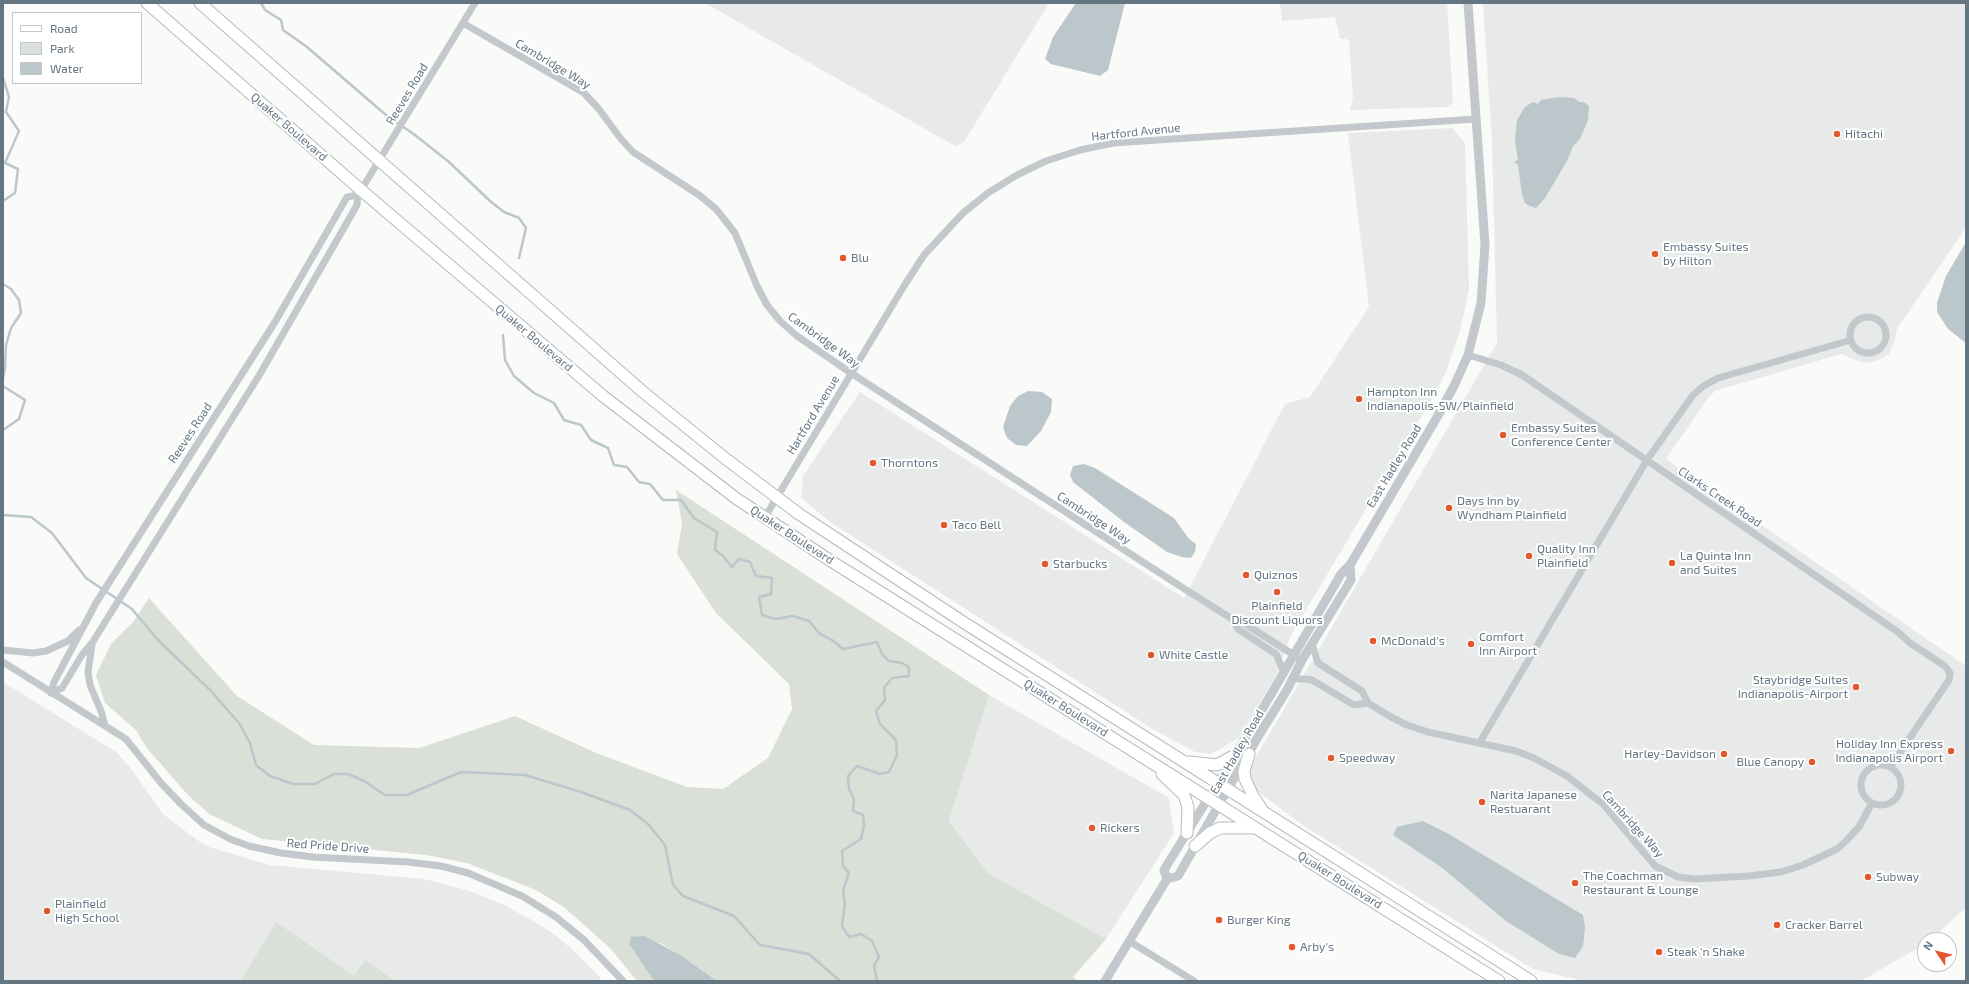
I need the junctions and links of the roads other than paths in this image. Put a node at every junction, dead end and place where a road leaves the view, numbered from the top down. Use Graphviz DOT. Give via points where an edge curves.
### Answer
graph roads {
  1 [pos="147,3"];
  2 [pos="200,3"];
  3 [pos="475,3"];
  4 [pos="1468,3"];
  5 [pos="463,23"];
  6 [pos="1476,119"];
  7 [pos="379,162"];
  8 [pos="359,192"];
  9 [pos="1852,340"];
  10 [pos="1468,355"];
  11 [pos="851,373"];
  12 [pos="1647,460"];
  13 [pos="777,498"];
  14 [pos="765,518"];
  15 [pos="1350,565"];
  16 [pos="1232,619"];
  17 [pos="84,624"];
  18 [pos="92,643"];
  19 [pos="1312,644"];
  20 [pos="3,650"];
  21 [pos="1293,655"];
  22 [pos="1302,660"];
  23 [pos="3,662"];
  24 [pos="1284,672"];
  25 [pos="1292,680"];
  26 [pos="51,693"];
  27 [pos="1368,703"];
  28 [pos="105,726"];
  29 [pos="1480,742"];
  30 [pos="1249,754"];
  31 [pos="1235,755"];
  32 [pos="1142,756"];
  33 [pos="1182,761"];
  34 [pos="1890,767"];
  35 [pos="1218,783"];
  36 [pos="1228,790"];
  37 [pos="1208,798"];
  38 [pos="1872,803"];
  39 [pos="1220,805"];
  40 [pos="1265,813"];
  41 [pos="1255,828"];
  42 [pos="1187,833"];
  43 [pos="1195,846"];
  44 [pos="1167,879"];
  45 [pos="1129,941"];
  46 [pos="623,981"];
  47 [pos="1105,981"];
  48 [pos="1194,981"];
  49 [pos="1499,981"];
  50 [pos="1531,981"];
  1 -- 8 [label="main road, Quaker Boulevard"];
  2 -- 7 [label="main road, Quaker Boulevard"];
  3 -- 5 [label="street, Reeves Road"];
  4 -- 6 [label="street, East Hadley Road"];
  5 -- 7 [label="street, Reeves Road"];
  5 -- 11 [label="street, Cambridge Way" via="584,94 634,152 716,209 735,233 762,296 773,314 788,330"];
  6 -- 10 [label="street, East Hadley Road" via="1485,250 1481,303"];
  6 -- 11 [label="street, Hartford Avenue" via="1113,143 1046,161 988,193 947,229 916,268"];
  7 -- 8 [label="street, Reeves Road"];
  7 -- 13 [label="main road, Quaker Boulevard" via="643,392"];
  8 -- 14 [label="main road, Quaker Boulevard" via="603,396"];
  8 -- 17 [label="street, Reeves Road" via="347,197 275,322"];
  8 -- 18 [label="street, Reeves Road" via="357,205 278,344"];
  9 -- 9 [label="street" via="1860,351 1876,351 1885,341 1885,328 1874,318 1864,318 1852,327"];
  9 -- 12 [label="street" via="1710,382 1693,395"];
  10 -- 12 [label="street, Clarks Creek Road" via="1501,365 1522,375"];
  10 -- 15 [label="street, East Hadley Road" via="1436,419"];
  11 -- 13 [label="street, Hartford Avenue"];
  11 -- 16 [label="street, Cambridge Way"];
  12 -- 29 [label="street"];
  12 -- 34 [label="street, Clarks Creek Road" via="1945,666 1950,673 1949,680"];
  13 -- 14 [label="street, Hartford Avenue"];
  13 -- 33 [label="main road, Quaker Boulevard" via="889,574"];
  14 -- 32 [label="main road, Quaker Boulevard"];
  15 -- 19 [label="street, East Hadley Road" via="1351,580"];
  15 -- 21 [label="street, East Hadley Road" via="1340,574"];
  16 -- 21 [label="street, Cambridge Way" via="1242,622"];
  16 -- 24 [label="street, Cambridge Way" via="1238,629 1276,654"];
  17 -- 20 [label="street" via="68,641 46,651 34,653"];
  17 -- 26 [label="street, Reeves Road" via="54,682"];
  18 -- 26 [label="street, Reeves Road" via="62,688"];
  18 -- 28 [label="street" via="88,672 90,685"];
  19 -- 22 [label="street, East Hadley Road"];
  19 -- 27 [label="street, Cambridge Way" via="1318,663 1362,691"];
  21 -- 22 [label="street, Cambridge Way"];
  21 -- 24 [label="street, East Hadley Road"];
  22 -- 25 [label="street, East Hadley Road"];
  23 -- 26 [label="street"];
  24 -- 31 [label="street, East Hadley Road"];
  25 -- 27 [label="street, Cambridge Way" via="1312,680 1354,705"];
  25 -- 30 [label="street, East Hadley Road"];
  26 -- 28 [label="street, Red Pride Drive"];
  27 -- 29 [label="street, Cambridge Way" via="1407,724 1441,735"];
  28 -- 46 [label="street, Red Pride Drive" via="126,739 161,783 204,825 230,839 281,853 408,862 441,866 468,873 522,896 556,917 584,940"];
  29 -- 38 [label="street, Cambridge Way" via="1534,758 1572,779 1609,810 1655,866 1686,879 1770,874 1803,865 1837,849 1846,841 1859,827"];
  30 -- 36 [label="street, East Hadley Road"];
  30 -- 40 [label="main road" via="1244,771 1245,779"];
  31 -- 33 [label="main road" via="1217,765"];
  31 -- 35 [label="street, East Hadley Road"];
  32 -- 37 [label="main road, Quaker Boulevard"];
  32 -- 42 [label="main road" via="1184,795 1188,807"];
  33 -- 35 [label="main road, Quaker Boulevard"];
  34 -- 38 [label="street" via="1900,778 1898,794 1887,804"];
  34 -- 38 [label="street" via="1876,765 1863,774 1861,789 1866,799"];
  35 -- 36 [label="main road, Quaker Boulevard"];
  35 -- 37 [label="street, East Hadley Road"];
  36 -- 39 [label="street, East Hadley Road"];
  36 -- 40 [label="main road, Quaker Boulevard"];
  37 -- 39 [label="main road, Quaker Boulevard"];
  37 -- 42 [label="street, East Hadley Road"];
  39 -- 41 [label="main road, Quaker Boulevard"];
  39 -- 43 [label="street, East Hadley Road"];
  40 -- 50 [label="main road, Quaker Boulevard"];
  41 -- 43 [label="main road" via="1220,828"];
  41 -- 49 [label="main road, Quaker Boulevard"];
  42 -- 44 [label="street, East Hadley Road" via="1164,870"];
  43 -- 44 [label="street, East Hadley Road" via="1178,876"];
  44 -- 45 [label="street, East Hadley Road"];
  45 -- 47 [label="street, East Hadley Road"];
  45 -- 48 [label="street"];
}
